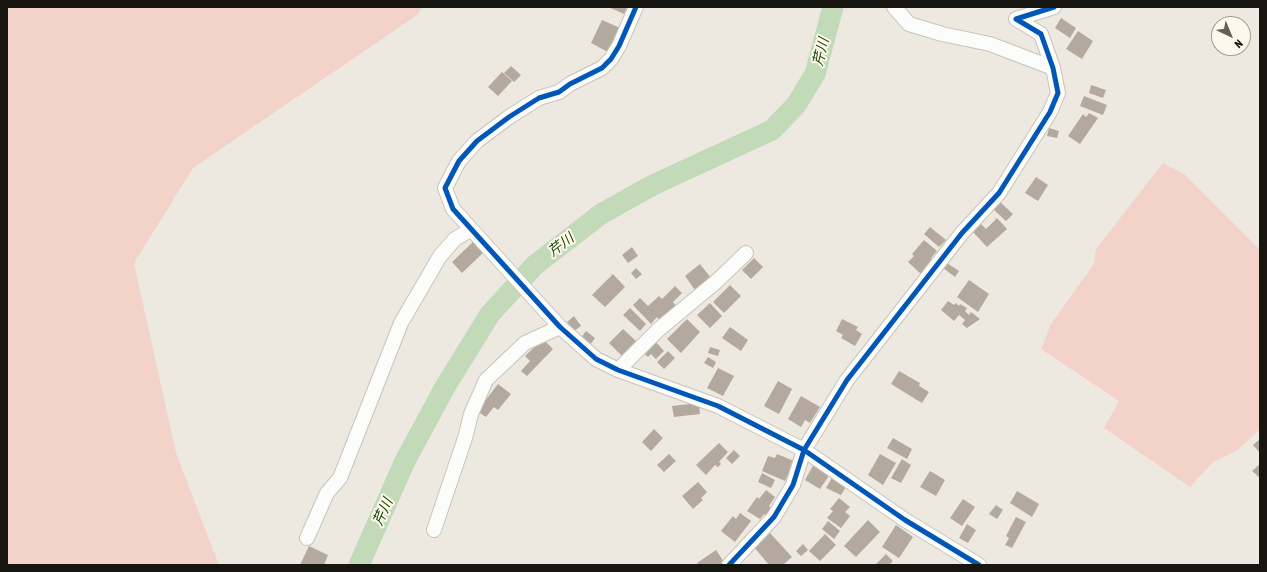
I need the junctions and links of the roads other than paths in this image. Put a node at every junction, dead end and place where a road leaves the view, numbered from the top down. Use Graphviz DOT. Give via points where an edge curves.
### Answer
graph roads {
  1 [pos="636,7"];
  2 [pos="894,7"];
  3 [pos="1054,7"];
  4 [pos="1054,68"];
  5 [pos="470,230"];
  6 [pos="746,253"];
  7 [pos="556,322"];
  8 [pos="618,370"];
  9 [pos="804,450"];
  10 [pos="434,530"];
  11 [pos="307,538"];
  12 [pos="729,565"];
  13 [pos="979,565"];
  1 -- 5 [label="street" via="619,46 602,68 559,92 539,98 508,117 477,141 459,161 445,188 453,209"];
  2 -- 4 [label="street" via="909,24 990,44"];
  3 -- 4 [label="street" via="1016,19 1041,34"];
  4 -- 9 [label="street" via="1058,93 1050,112 999,194 962,232 847,380"];
  5 -- 7 [label="street"];
  5 -- 11 [label="street" via="454,239 440,256 400,323 340,478 327,493"];
  6 -- 8 [label="street" via="658,330"];
  7 -- 8 [label="street" via="596,359"];
  7 -- 10 [label="street" via="525,343 486,380 470,414 465,438"];
  8 -- 9 [label="street" via="718,406"];
  9 -- 12 [label="street" via="793,485 774,517"];
  9 -- 13 [label="street" via="905,520"];
}
